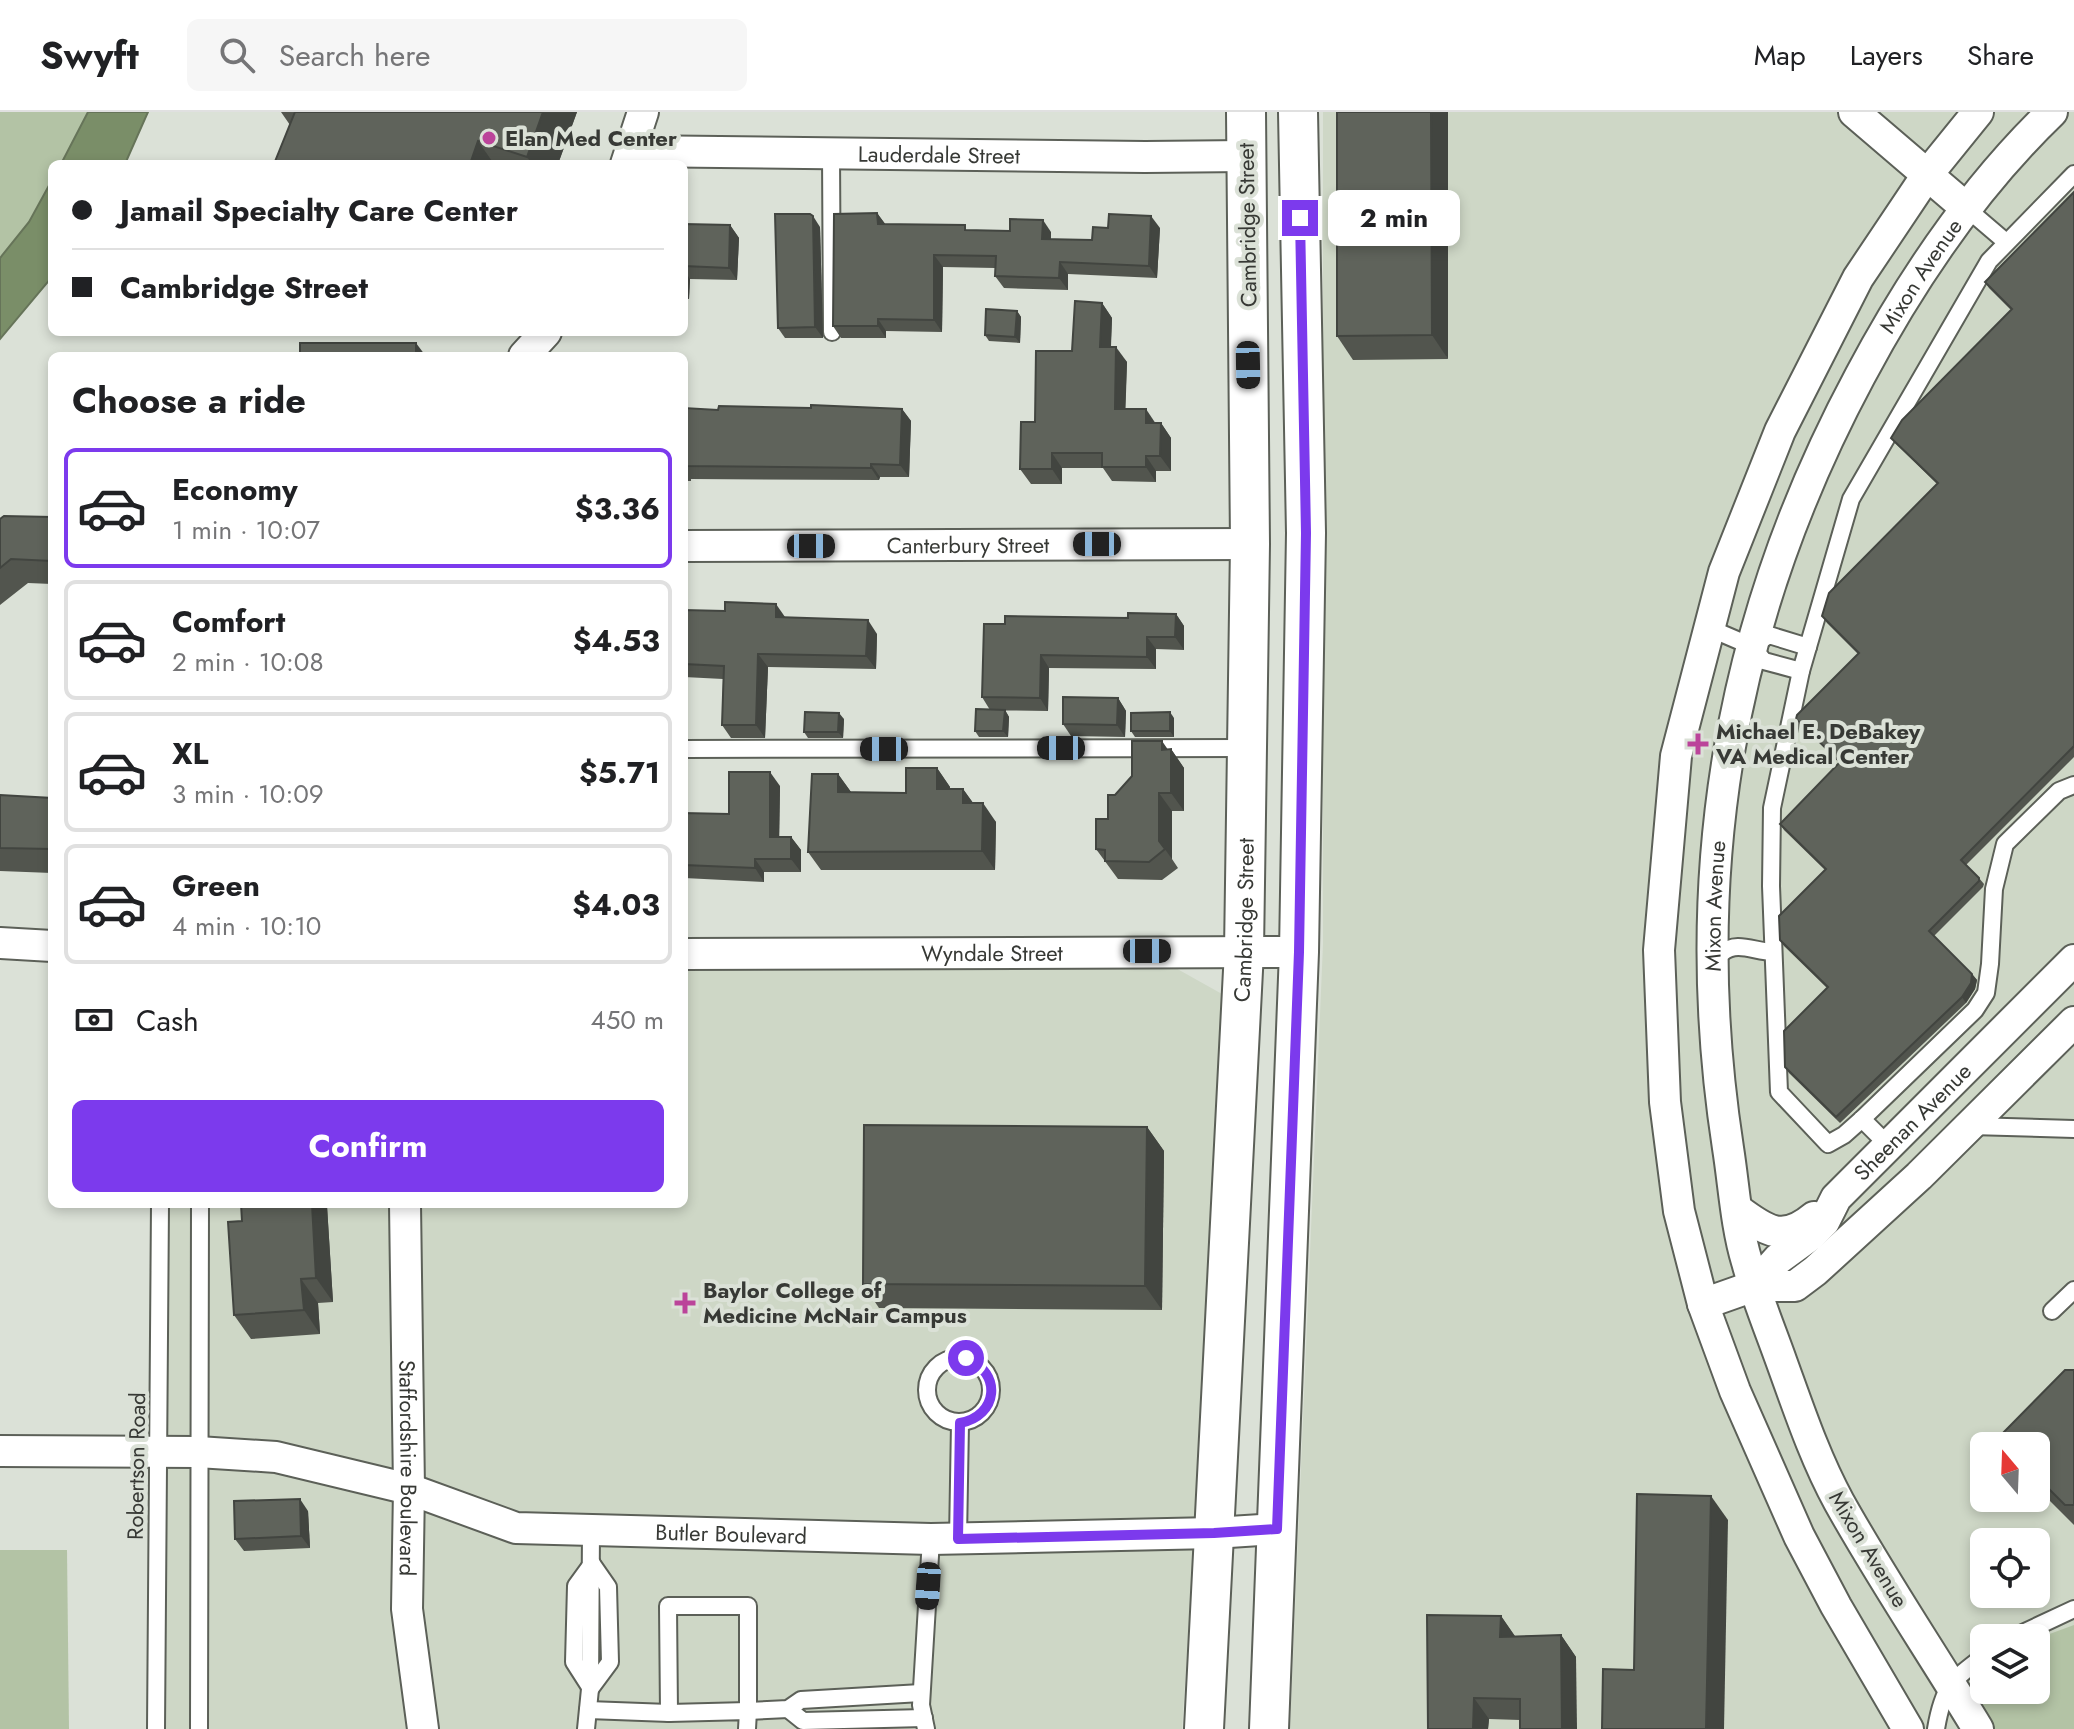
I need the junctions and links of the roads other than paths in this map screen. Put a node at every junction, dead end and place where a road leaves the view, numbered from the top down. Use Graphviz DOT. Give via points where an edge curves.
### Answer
graph roads {
  1 [pos="643,112"];
  2 [pos="1246,112"];
  3 [pos="1298,112"];
  4 [pos="1854,112"];
  5 [pos="1978,112"];
  6 [pos="2052,112"];
  7 [pos="831,153"];
  8 [pos="1246,156"];
  9 [pos="628,157"];
  10 [pos="2074,174"];
  11 [pos="1927,175"];
  12 [pos="1965,207"];
  13 [pos="2006,242"];
  14 [pos="832,332"];
  15 [pos="542,336"];
  16 [pos="528,352"];
  17 [pos="1250,544"];
  18 [pos="688,546"];
  19 [pos="1709,628"];
  20 [pos="1751,646"];
  21 [pos="1808,647"];
  22 [pos="1801,671"];
  23 [pos="1247,748"];
  24 [pos="688,749"];
  25 [pos="2074,785"];
  26 [pos="0,943"];
  27 [pos="48,946"];
  28 [pos="1244,951"];
  29 [pos="1299,952"];
  30 [pos="1773,952"];
  31 [pos="1718,953"];
  32 [pos="688,954"];
  33 [pos="2074,960"];
  34 [pos="2074,1022"];
  35 [pos="1862,1119"];
  36 [pos="1969,1126"];
  37 [pos="2074,1129"];
  38 [pos="1889,1146"];
  39 [pos="1836,1198"];
  40 [pos="160,1208"];
  41 [pos="200,1208"];
  42 [pos="405,1208"];
  43 [pos="1738,1210"];
  44 [pos="1754,1286"];
  45 [pos="2074,1290"];
  46 [pos="1703,1304"];
  47 [pos="2052,1311"];
  48 [pos="960,1423"];
  49 [pos="0,1451"];
  50 [pos="158,1452"];
  51 [pos="198,1452"];
  52 [pos="409,1489"];
  53 [pos="1277,1529"];
  54 [pos="591,1530"];
  55 [pos="1214,1533"];
  56 [pos="944,1539"];
  57 [pos="2074,1609"];
  58 [pos="2042,1624"];
  59 [pos="1970,1667"];
  60 [pos="1950,1683"];
  61 [pos="921,1693"];
  62 [pos="788,1709"];
  63 [pos="588,1710"];
  64 [pos="748,1711"];
  65 [pos="669,1713"];
  66 [pos="925,1723"];
  67 [pos="156,1729"];
  68 [pos="199,1729"];
  69 [pos="423,1729"];
  70 [pos="586,1729"];
  71 [pos="747,1729"];
  72 [pos="1204,1729"];
  73 [pos="1269,1729"];
  74 [pos="1908,1729"];
  75 [pos="1936,1729"];
  76 [pos="1978,1729"];
  1 -- 9 [label="street"];
  2 -- 8 [label="street, Cambridge Street"];
  3 -- 29 [label="street" via="1306,533"];
  4 -- 11 [label="street"];
  5 -- 11 [label="street"];
  6 -- 12 [label="street, Mixon Avenue"];
  7 -- 8 [label="street, Lauderdale Street"];
  7 -- 9 [label="street, Lauderdale Street"];
  7 -- 14 [label="lane"];
  8 -- 17 [label="street, Cambridge Street"];
  10 -- 13 [label="lane"];
  11 -- 12 [label="street"];
  11 -- 19 [label="street" via="1858,278 1780,431 1724,572"];
  12 -- 13 [label="lane"];
  12 -- 20 [label="street, Mixon Avenue" via="1906,296 1841,412 1788,531"];
  13 -- 21 [label="lane" via="1989,261 1851,499"];
  15 -- 16 [label="street"];
  17 -- 18 [label="street, Canterbury Street"];
  17 -- 23 [label="street, Cambridge Street"];
  19 -- 20 [label="lane"];
  19 -- 46 [label="street" via="1676,756 1659,950 1665,1102 1679,1211"];
  20 -- 21 [label="lane" via="1769,635"];
  20 -- 22 [label="lane" via="1764,661"];
  20 -- 31 [label="street, Mixon Avenue" via="1719,814"];
  21 -- 22 [label="lane"];
  22 -- 30 [label="lane" via="1772,808"];
  23 -- 24 [label="lane"];
  23 -- 28 [label="street, Cambridge Street"];
  25 -- 35 [label="lane" via="2059,791 2005,844 1994,889 1986,993 1975,1010"];
  26 -- 27 [label="street"];
  28 -- 29 [label="street, Wyndale Street"];
  28 -- 32 [label="street, Wyndale Street"];
  28 -- 55 [label="street, Cambridge Street"];
  29 -- 53 [label="street"];
  30 -- 31 [label="lane" via="1755,952 1747,958"];
  30 -- 35 [label="lane" via="1779,1092 1828,1144"];
  31 -- 43 [label="street, Mixon Avenue" via="1716,1064"];
  33 -- 38 [label="street, Sheenan Avenue"];
  34 -- 36 [label="street, Sheenan Avenue"];
  35 -- 38 [label="lane"];
  36 -- 37 [label="lane"];
  36 -- 44 [label="street, Sheenan Avenue" via="1795,1286"];
  38 -- 39 [label="street, Sheenan Avenue"];
  39 -- 43 [label="street" via="1791,1232 1766,1229"];
  39 -- 44 [label="street, Sheenan Avenue" via="1824,1222"];
  40 -- 50 [label="lane, Robertson Road"];
  41 -- 51 [label="lane"];
  42 -- 52 [label="street, Staffordshire Boulevard"];
  43 -- 44 [label="street, Mixon Avenue"];
  44 -- 46 [label="street, Sheenan Avenue"];
  44 -- 60 [label="street, Mixon Avenue" via="1839,1502"];
  45 -- 47 [label="lane"];
  46 -- 74 [label="street" via="1799,1536"];
  48 -- 48 [label="lane" via="986,1408 991,1388 976,1362 956,1358 936,1367 926,1387 939,1416"];
  48 -- 56 [label="lane"];
  49 -- 50 [label="street, Butler Boulevard"];
  50 -- 51 [label="street, Butler Boulevard"];
  50 -- 67 [label="lane, Robertson Road"];
  51 -- 52 [label="street, Butler Boulevard" via="276,1457"];
  51 -- 68 [label="lane"];
  52 -- 54 [label="street, Butler Boulevard" via="516,1528"];
  52 -- 69 [label="street, Staffordshire Boulevard" via="407,1609"];
  53 -- 55 [label="street, Butler Boulevard"];
  53 -- 73 [label="street"];
  54 -- 56 [label="street, Butler Boulevard"];
  54 -- 63 [label="lane"];
  55 -- 56 [label="street, Butler Boulevard"];
  55 -- 72 [label="street, Cambridge Street"];
  56 -- 61 [label="lane"];
  57 -- 58 [label="lane"];
  59 -- 60 [label="lane"];
  60 -- 75 [label="lane"];
  60 -- 76 [label="street, Mixon Avenue"];
  61 -- 62 [label="lane" via="801,1700"];
  61 -- 66 [label="lane"];
  62 -- 64 [label="lane"];
  62 -- 66 [label="lane" via="803,1721"];
  63 -- 65 [label="lane"];
  63 -- 70 [label="lane"];
  64 -- 65 [label="lane"];
  64 -- 65 [label="lane" via="748,1606 668,1606"];
  64 -- 71 [label="lane"];
}
